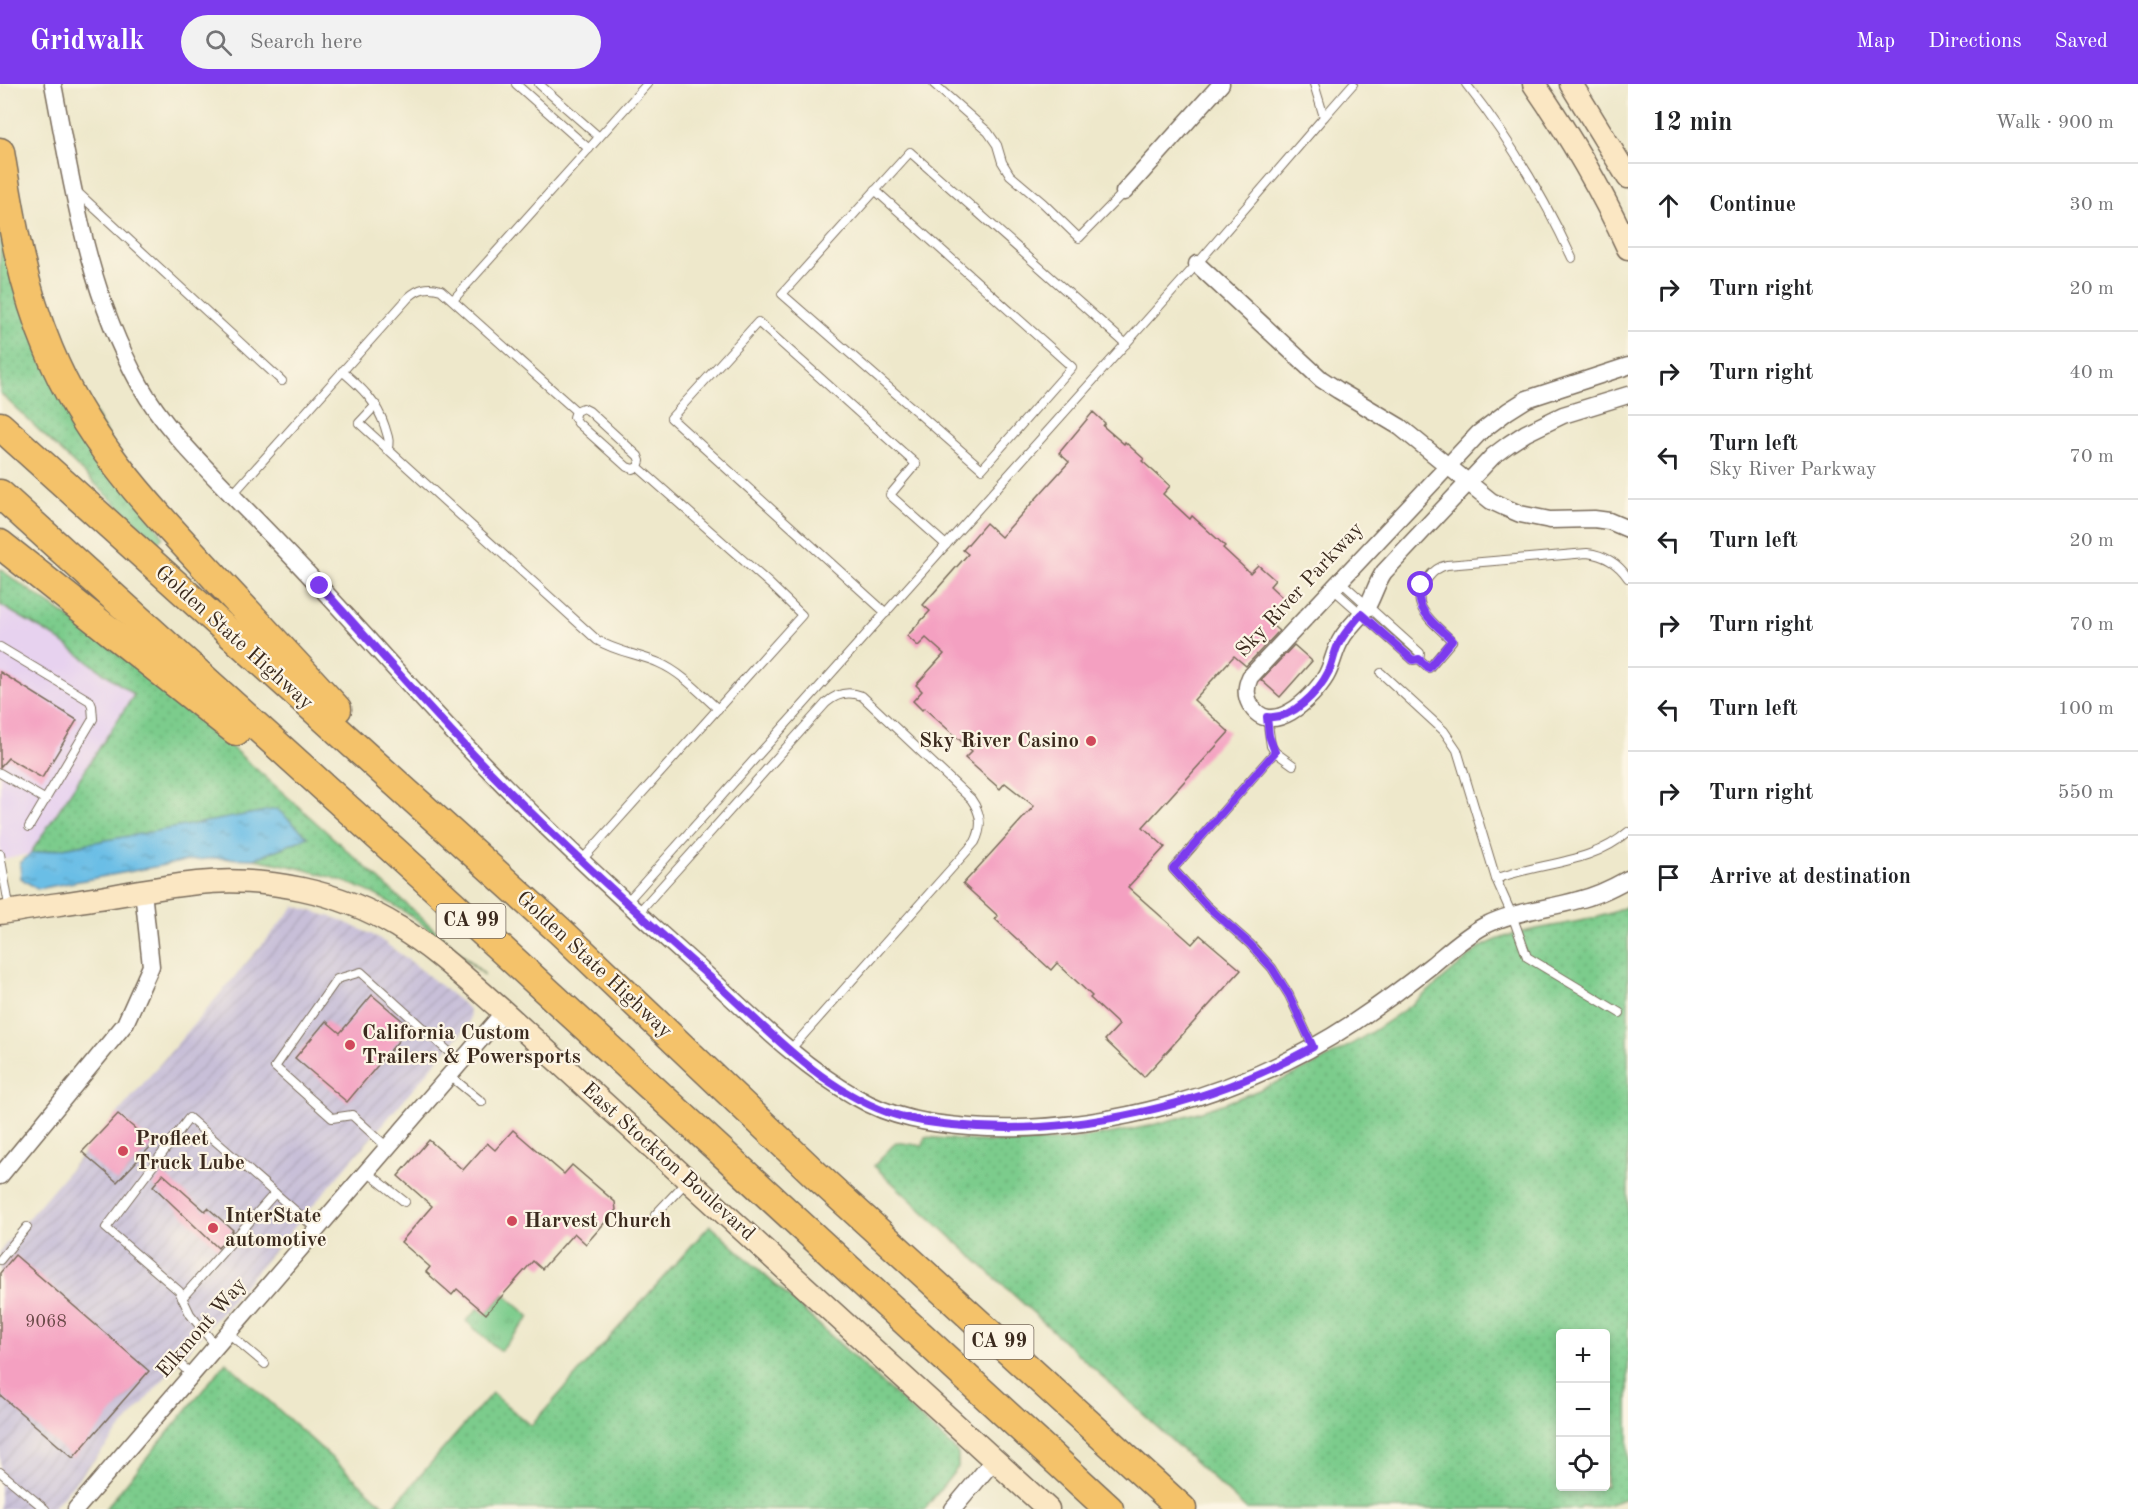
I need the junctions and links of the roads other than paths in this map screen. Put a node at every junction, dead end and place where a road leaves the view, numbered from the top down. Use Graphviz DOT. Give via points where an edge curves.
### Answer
graph roads {
  1 [pos="53,84"];
  2 [pos="516,84"];
  3 [pos="539,84"];
  4 [pos="647,84"];
  5 [pos="934,84"];
  6 [pos="1221,84"];
  7 [pos="1314,84"];
  8 [pos="1353,84"];
  9 [pos="1466,84"];
  10 [pos="1534,84"];
  11 [pos="1571,84"];
  12 [pos="1324,117"];
  13 [pos="599,137"];
  14 [pos="589,149"];
  15 [pos="0,152"];
  16 [pos="1628,177"];
  17 [pos="73,188"];
  18 [pos="875,190"];
  19 [pos="1124,192"];
  20 [pos="1628,248"];
  21 [pos="1572,258"];
  22 [pos="1197,264"];
  23 [pos="453,300"];
  24 [pos="1126,344"];
  25 [pos="1628,366"];
  26 [pos="342,371"];
  27 [pos="282,381"];
  28 [pos="1628,395"];
  29 [pos="376,405"];
  30 [pos="576,411"];
  31 [pos="0,426"];
  32 [pos="387,450"];
  33 [pos="1448,465"];
  34 [pos="638,467"];
  35 [pos="1469,482"];
  36 [pos="0,494"];
  37 [pos="232,495"];
  38 [pos="1628,529"];
  39 [pos="0,544"];
  40 [pos="946,545"];
  41 [pos="1628,578"];
  42 [pos="1335,584"];
  43 [pos="1364,610"];
  44 [pos="886,613"];
  45 [pos="0,647"];
  46 [pos="1381,673"];
  47 [pos="718,709"];
  48 [pos="1267,717"];
  49 [pos="1275,752"];
  50 [pos="1293,765"];
  51 [pos="380,769"];
  52 [pos="0,773"];
  53 [pos="46,800"];
  54 [pos="29,827"];
  55 [pos="1628,832"];
  56 [pos="0,854"];
  57 [pos="581,861"];
  58 [pos="422,876"];
  59 [pos="1496,879"];
  60 [pos="1628,879"];
  61 [pos="143,891"];
  62 [pos="632,908"];
  63 [pos="5,913"];
  64 [pos="1512,915"];
  65 [pos="504,1012"];
  66 [pos="1620,1013"];
  67 [pos="1313,1047"];
  68 [pos="790,1050"];
  69 [pos="455,1069"];
  70 [pos="482,1102"];
  71 [pos="387,1147"];
  72 [pos="366,1171"];
  73 [pos="0,1176"];
  74 [pos="688,1180"];
  75 [pos="274,1193"];
  76 [pos="405,1202"];
  77 [pos="655,1215"];
  78 [pos="27,1227"];
  79 [pos="316,1229"];
  80 [pos="0,1260"];
  81 [pos="182,1298"];
  82 [pos="228,1333"];
  83 [pos="216,1346"];
  84 [pos="266,1364"];
  85 [pos="994,1460"];
  86 [pos="0,1472"];
  87 [pos="45,1509"];
  88 [pos="76,1509"];
  89 [pos="953,1509"];
  90 [pos="1048,1509"];
  91 [pos="1109,1509"];
  92 [pos="1182,1509"];
  1 -- 17 [label="street"];
  2 -- 14 [label="lane"];
  3 -- 13 [label="lane"];
  4 -- 13 [label="lane"];
  5 -- 19 [label="lane" via="988,132 1010,175 1079,238"];
  6 -- 19 [label="street"];
  7 -- 12 [label="lane"];
  8 -- 12 [label="lane"];
  9 -- 21 [label="lane" via="1533,183"];
  10 -- 20 [label="main road" via="1578,151"];
  11 -- 16 [label="main road"];
  12 -- 22 [label="lane"];
  13 -- 14 [label="lane"];
  14 -- 23 [label="lane"];
  15 -- 51 [label="highway" via="30,296 58,371 89,427 141,498 351,723"];
  17 -- 27 [label="lane"];
  17 -- 37 [label="street" via="82,238 100,297 141,387 167,425"];
  18 -- 18 [label="lane" via="782,294 982,469 1072,367"];
  18 -- 24 [label="lane" via="910,152"];
  22 -- 24 [label="lane"];
  22 -- 33 [label="street" via="1321,379 1393,422"];
  23 -- 26 [label="lane" via="433,288 413,292"];
  23 -- 30 [label="lane"];
  24 -- 40 [label="lane"];
  25 -- 33 [label="street, Sky River Parkway" via="1527,399 1493,421"];
  26 -- 29 [label="lane"];
  26 -- 37 [label="lane"];
  28 -- 35 [label="street" via="1582,408 1526,433 1493,456"];
  29 -- 32 [label="lane" via="389,439"];
  29 -- 32 [label="lane" via="359,423"];
  30 -- 34 [label="lane" via="576,420 586,430 627,467"];
  30 -- 34 [label="lane" via="589,411 638,456"];
  31 -- 51 [label="highway, Golden State Highway / CA 99"];
  32 -- 47 [label="lane" via="597,640 671,669"];
  33 -- 35 [label="street"];
  33 -- 42 [label="street, Sky River Parkway"];
  34 -- 47 [label="lane" via="802,615"];
  35 -- 38 [label="street" via="1491,501 1520,514 1550,520 1609,521"];
  35 -- 43 [label="street" via="1384,572"];
  36 -- 58 [label="highway, CA 99"];
  37 -- 57 [label="street" via="482,763"];
  39 -- 58 [label="highway"];
  40 -- 44 [label="lane"];
  40 -- 44 [label="lane" via="890,495 916,464 758,322 671,418"];
  41 -- 43 [label="lane" via="1610,559 1587,553 1434,570 1421,585 1419,603 1452,640 1429,668 1419,659 1413,660"];
  42 -- 43 [label="lane"];
  42 -- 48 [label="street, Sky River Parkway" via="1250,677 1246,690 1250,704"];
  43 -- 48 [label="street" via="1342,637 1328,672 1312,694 1288,713"];
  44 -- 62 [label="lane"];
  45 -- 53 [label="lane" via="90,701 92,706 93,719"];
  46 -- 59 [label="lane" via="1454,744"];
  47 -- 57 [label="lane"];
  48 -- 49 [label="lane"];
  49 -- 50 [label="lane"];
  49 -- 67 [label="lane" via="1173,869 1272,968"];
  51 -- 92 [label="highway, Golden State Highway / CA 99"];
  52 -- 53 [label="lane"];
  53 -- 54 [label="lane"];
  55 -- 59 [label="lane" via="1585,857"];
  56 -- 63 [label="lane"];
  57 -- 62 [label="street"];
  58 -- 91 [label="highway, CA 99"];
  59 -- 64 [label="lane"];
  60 -- 64 [label="street" via="1580,900"];
  61 -- 63 [label="main road, East Stockton Boulevard"];
  61 -- 65 [label="main road, East Stockton Boulevard" via="234,881 272,884 342,901 371,912 428,946"];
  61 -- 73 [label="street" via="151,966 125,1024"];
  62 -- 68 [label="street"];
  62 -- 68 [label="lane" via="825,703 844,693 862,696 971,799 979,813 980,828 975,842"];
  64 -- 66 [label="lane" via="1527,957"];
  64 -- 67 [label="street" via="1469,934 1402,988"];
  65 -- 69 [label="street, Elkmont Way"];
  65 -- 74 [label="main road, East Stockton Boulevard"];
  67 -- 68 [label="street" via="1222,1088 1159,1107 1071,1124 1001,1128 922,1122 890,1113 858,1099"];
  69 -- 70 [label="lane"];
  69 -- 71 [label="street, Elkmont Way"];
  69 -- 71 [label="lane" via="362,972 337,979 275,1067 332,1118 352,1115"];
  71 -- 72 [label="street, Elkmont Way"];
  72 -- 76 [label="lane"];
  72 -- 79 [label="street, Elkmont Way"];
  74 -- 77 [label="lane"];
  74 -- 85 [label="main road, East Stockton Boulevard"];
  75 -- 79 [label="lane"];
  75 -- 81 [label="lane"];
  75 -- 81 [label="lane" via="189,1118 106,1228 179,1291"];
  78 -- 80 [label="lane"];
  79 -- 82 [label="street, Elkmont Way"];
  81 -- 83 [label="lane"];
  82 -- 83 [label="street, Elkmont Way"];
  82 -- 84 [label="lane"];
  83 -- 88 [label="street, Elkmont Way" via="186,1369"];
  85 -- 89 [label="street"];
  85 -- 90 [label="main road, East Stockton Boulevard"];
  86 -- 87 [label="lane"];
}
